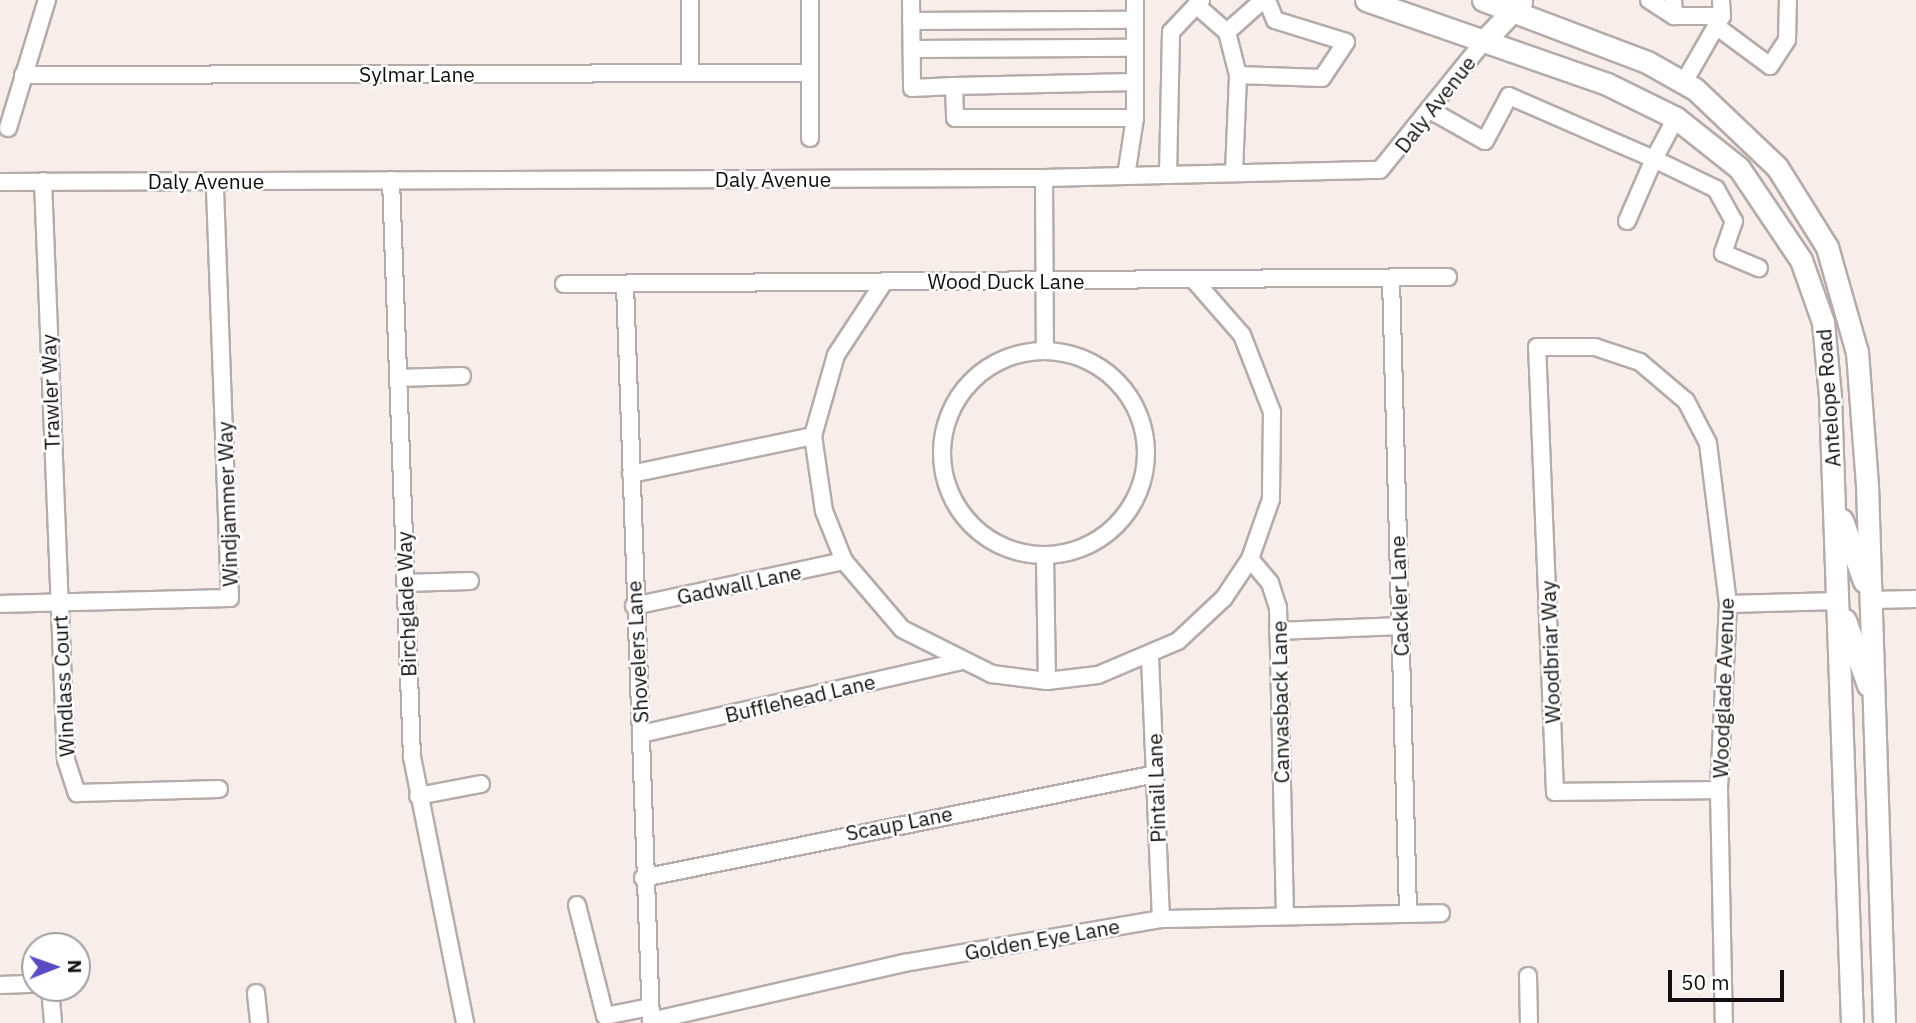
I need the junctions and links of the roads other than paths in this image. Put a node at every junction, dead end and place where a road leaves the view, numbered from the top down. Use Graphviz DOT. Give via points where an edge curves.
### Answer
graph roads {
  1 [pos="47,0"];
  2 [pos="690,0"];
  3 [pos="810,0"];
  4 [pos="911,0"];
  5 [pos="1135,0"];
  6 [pos="1265,0"];
  7 [pos="1366,0"];
  8 [pos="1648,0"];
  9 [pos="1788,0"];
  10 [pos="1199,3"];
  11 [pos="1502,3"];
  12 [pos="1674,8"];
  13 [pos="1720,14"];
  14 [pos="1135,20"];
  15 [pos="911,21"];
  16 [pos="1227,32"];
  17 [pos="1484,41"];
  18 [pos="1135,48"];
  19 [pos="912,49"];
  20 [pos="690,73"];
  21 [pos="810,73"];
  22 [pos="23,75"];
  23 [pos="1238,75"];
  24 [pos="1135,82"];
  25 [pos="1684,82"];
  26 [pos="954,86"];
  27 [pos="1430,110"];
  28 [pos="1135,118"];
  29 [pos="1676,118"];
  30 [pos="8,128"];
  31 [pos="810,138"];
  32 [pos="1654,159"];
  33 [pos="1234,172"];
  34 [pos="1168,175"];
  35 [pos="1126,176"];
  36 [pos="1044,178"];
  37 [pos="391,180"];
  38 [pos="43,181"];
  39 [pos="215,181"];
  40 [pos="0,182"];
  41 [pos="1627,221"];
  42 [pos="1759,268"];
  43 [pos="1448,277"];
  44 [pos="1391,279"];
  45 [pos="1194,280"];
  46 [pos="1044,281"];
  47 [pos="884,282"];
  48 [pos="564,284"];
  49 [pos="625,284"];
  50 [pos="1537,347"];
  51 [pos="1045,350"];
  52 [pos="463,376"];
  53 [pos="398,378"];
  54 [pos="813,436"];
  55 [pos="631,474"];
  56 [pos="1835,501"];
  57 [pos="1045,556"];
  58 [pos="1250,559"];
  59 [pos="844,561"];
  60 [pos="470,581"];
  61 [pos="405,583"];
  62 [pos="1916,599"];
  63 [pos="1871,600"];
  64 [pos="1838,601"];
  65 [pos="58,603"];
  66 [pos="0,604"];
  67 [pos="1728,604"];
  68 [pos="634,606"];
  69 [pos="1399,626"];
  70 [pos="1279,631"];
  71 [pos="1150,657"];
  72 [pos="959,662"];
  73 [pos="1047,681"];
  74 [pos="1874,704"];
  75 [pos="641,734"];
  76 [pos="1156,774"];
  77 [pos="481,784"];
  78 [pos="219,789"];
  79 [pos="1719,790"];
  80 [pos="418,796"];
  81 [pos="643,878"];
  82 [pos="577,905"];
  83 [pos="1408,913"];
  84 [pos="1441,913"];
  85 [pos="1285,916"];
  86 [pos="1161,919"];
  87 [pos="1528,976"];
  88 [pos="21,984"];
  89 [pos="0,985"];
  90 [pos="256,993"];
  91 [pos="51,1002"];
  92 [pos="650,1014"];
  93 [pos="606,1019"];
  94 [pos="53,1023"];
  95 [pos="260,1023"];
  96 [pos="465,1023"];
  97 [pos="1529,1023"];
  98 [pos="1724,1023"];
  99 [pos="1852,1023"];
  100 [pos="1884,1023"];
  1 -- 22 [label="street"];
  2 -- 20 [label="street"];
  3 -- 21 [label="street"];
  4 -- 15 [label="street"];
  5 -- 14 [label="street"];
  6 -- 16 [label="street"];
  6 -- 23 [label="street" via="1275,20 1346,42 1322,78"];
  7 -- 17 [label="main road, Antelope Road"];
  8 -- 12 [label="street"];
  9 -- 13 [label="street" via="1787,40 1770,66"];
  10 -- 16 [label="street"];
  10 -- 34 [label="street" via="1171,32"];
  11 -- 17 [label="main road"];
  11 -- 25 [label="main road, Antelope Road"];
  12 -- 13 [label="street"];
  13 -- 25 [label="street"];
  14 -- 15 [label="street"];
  14 -- 18 [label="street"];
  15 -- 19 [label="street"];
  16 -- 23 [label="street"];
  17 -- 27 [label="street, Daly Avenue"];
  17 -- 29 [label="main road, Antelope Road" via="1607,84"];
  18 -- 19 [label="street"];
  18 -- 24 [label="street"];
  19 -- 26 [label="street" via="912,88"];
  20 -- 21 [label="street, Sylmar Lane"];
  20 -- 22 [label="street, Sylmar Lane"];
  21 -- 31 [label="street"];
  22 -- 30 [label="street"];
  23 -- 33 [label="street"];
  24 -- 26 [label="street"];
  24 -- 28 [label="street"];
  25 -- 63 [label="main road, Antelope Road" via="1777,167 1813,218 1839,279 1857,352"];
  26 -- 28 [label="street" via="955,118"];
  27 -- 32 [label="street" via="1485,141 1509,96"];
  27 -- 33 [label="street, Daly Avenue" via="1380,170"];
  28 -- 35 [label="street"];
  29 -- 32 [label="street"];
  29 -- 56 [label="main road, Antelope Road" via="1739,168 1801,260 1823,322"];
  32 -- 41 [label="street"];
  32 -- 42 [label="street" via="1716,189 1734,221 1723,253"];
  33 -- 34 [label="street, Daly Avenue"];
  34 -- 35 [label="street, Daly Avenue"];
  35 -- 36 [label="street, Daly Avenue"];
  36 -- 37 [label="street, Daly Avenue"];
  36 -- 46 [label="street"];
  37 -- 39 [label="street, Daly Avenue"];
  37 -- 53 [label="street, Birchglade Way"];
  38 -- 39 [label="street, Daly Avenue"];
  38 -- 40 [label="street, Daly Avenue"];
  38 -- 65 [label="street, Trawler Way"];
  39 -- 65 [label="street, Windjammer Way" via="230,598"];
  43 -- 44 [label="street, Wood Duck Lane"];
  44 -- 45 [label="street, Wood Duck Lane"];
  44 -- 69 [label="street, Cackler Lane"];
  45 -- 46 [label="street, Wood Duck Lane"];
  45 -- 58 [label="street" via="1242,335 1264,382 1275,443 1270,500"];
  46 -- 47 [label="street, Wood Duck Lane"];
  46 -- 51 [label="street"];
  47 -- 49 [label="street, Wood Duck Lane"];
  47 -- 54 [label="street" via="836,355"];
  48 -- 49 [label="street, Wood Duck Lane"];
  49 -- 55 [label="street, Shovelers Lane"];
  50 -- 67 [label="street, Woodglade Avenue" via="1618,352 1651,368 1686,401 1710,455"];
  50 -- 79 [label="street, Woodbriar Way" via="1555,792"];
  51 -- 57 [label="street" via="1082,358 1113,377 1135,408 1145,463 1135,498 1113,528 1082,548"];
  51 -- 57 [label="street" via="1007,357 976,377 953,407 942,453 953,499 975,529 1008,549"];
  52 -- 53 [label="street"];
  53 -- 61 [label="street, Birchglade Way"];
  54 -- 55 [label="street"];
  54 -- 59 [label="street" via="824,511"];
  55 -- 68 [label="street, Shovelers Lane"];
  56 -- 63 [label="main road"];
  56 -- 64 [label="main road, Antelope Road"];
  57 -- 73 [label="street"];
  58 -- 70 [label="street, Canvasback Lane" via="1276,597"];
  58 -- 71 [label="street" via="1202,621"];
  59 -- 68 [label="street, Gadwall Lane"];
  59 -- 72 [label="street" via="880,611"];
  60 -- 61 [label="street"];
  61 -- 80 [label="street, Birchglade Way"];
  62 -- 63 [label="street"];
  63 -- 74 [label="main road, Antelope Road"];
  64 -- 67 [label="street"];
  64 -- 74 [label="main road"];
  64 -- 99 [label="main road, Antelope Road"];
  65 -- 66 [label="street, Windjammer Way"];
  65 -- 78 [label="street, Windlass Court" via="64,747 77,793"];
  67 -- 79 [label="street, Woodglade Avenue"];
  68 -- 75 [label="street, Shovelers Lane"];
  69 -- 70 [label="street"];
  69 -- 83 [label="street, Cackler Lane"];
  70 -- 85 [label="street, Canvasback Lane"];
  71 -- 73 [label="street" via="1098,676"];
  71 -- 76 [label="street, Pintail Lane"];
  72 -- 73 [label="street"];
  72 -- 75 [label="street, Bufflehead Lane"];
  74 -- 100 [label="main road, Antelope Road"];
  75 -- 81 [label="street, Shovelers Lane"];
  76 -- 81 [label="street, Scaup Lane"];
  76 -- 86 [label="street, Pintail Lane"];
  77 -- 80 [label="street"];
  79 -- 98 [label="street, Woodglade Avenue"];
  80 -- 96 [label="street, Birchglade Way"];
  81 -- 92 [label="street, Shovelers Lane"];
  82 -- 93 [label="street"];
  83 -- 84 [label="street, Golden Eye Lane"];
  83 -- 85 [label="street, Golden Eye Lane"];
  85 -- 86 [label="street, Golden Eye Lane"];
  86 -- 92 [label="street, Golden Eye Lane" via="904,963"];
  87 -- 97 [label="street"];
  88 -- 89 [label="street"];
  90 -- 95 [label="street"];
  91 -- 94 [label="street"];
  92 -- 93 [label="street, Golden Eye Lane"];
}
